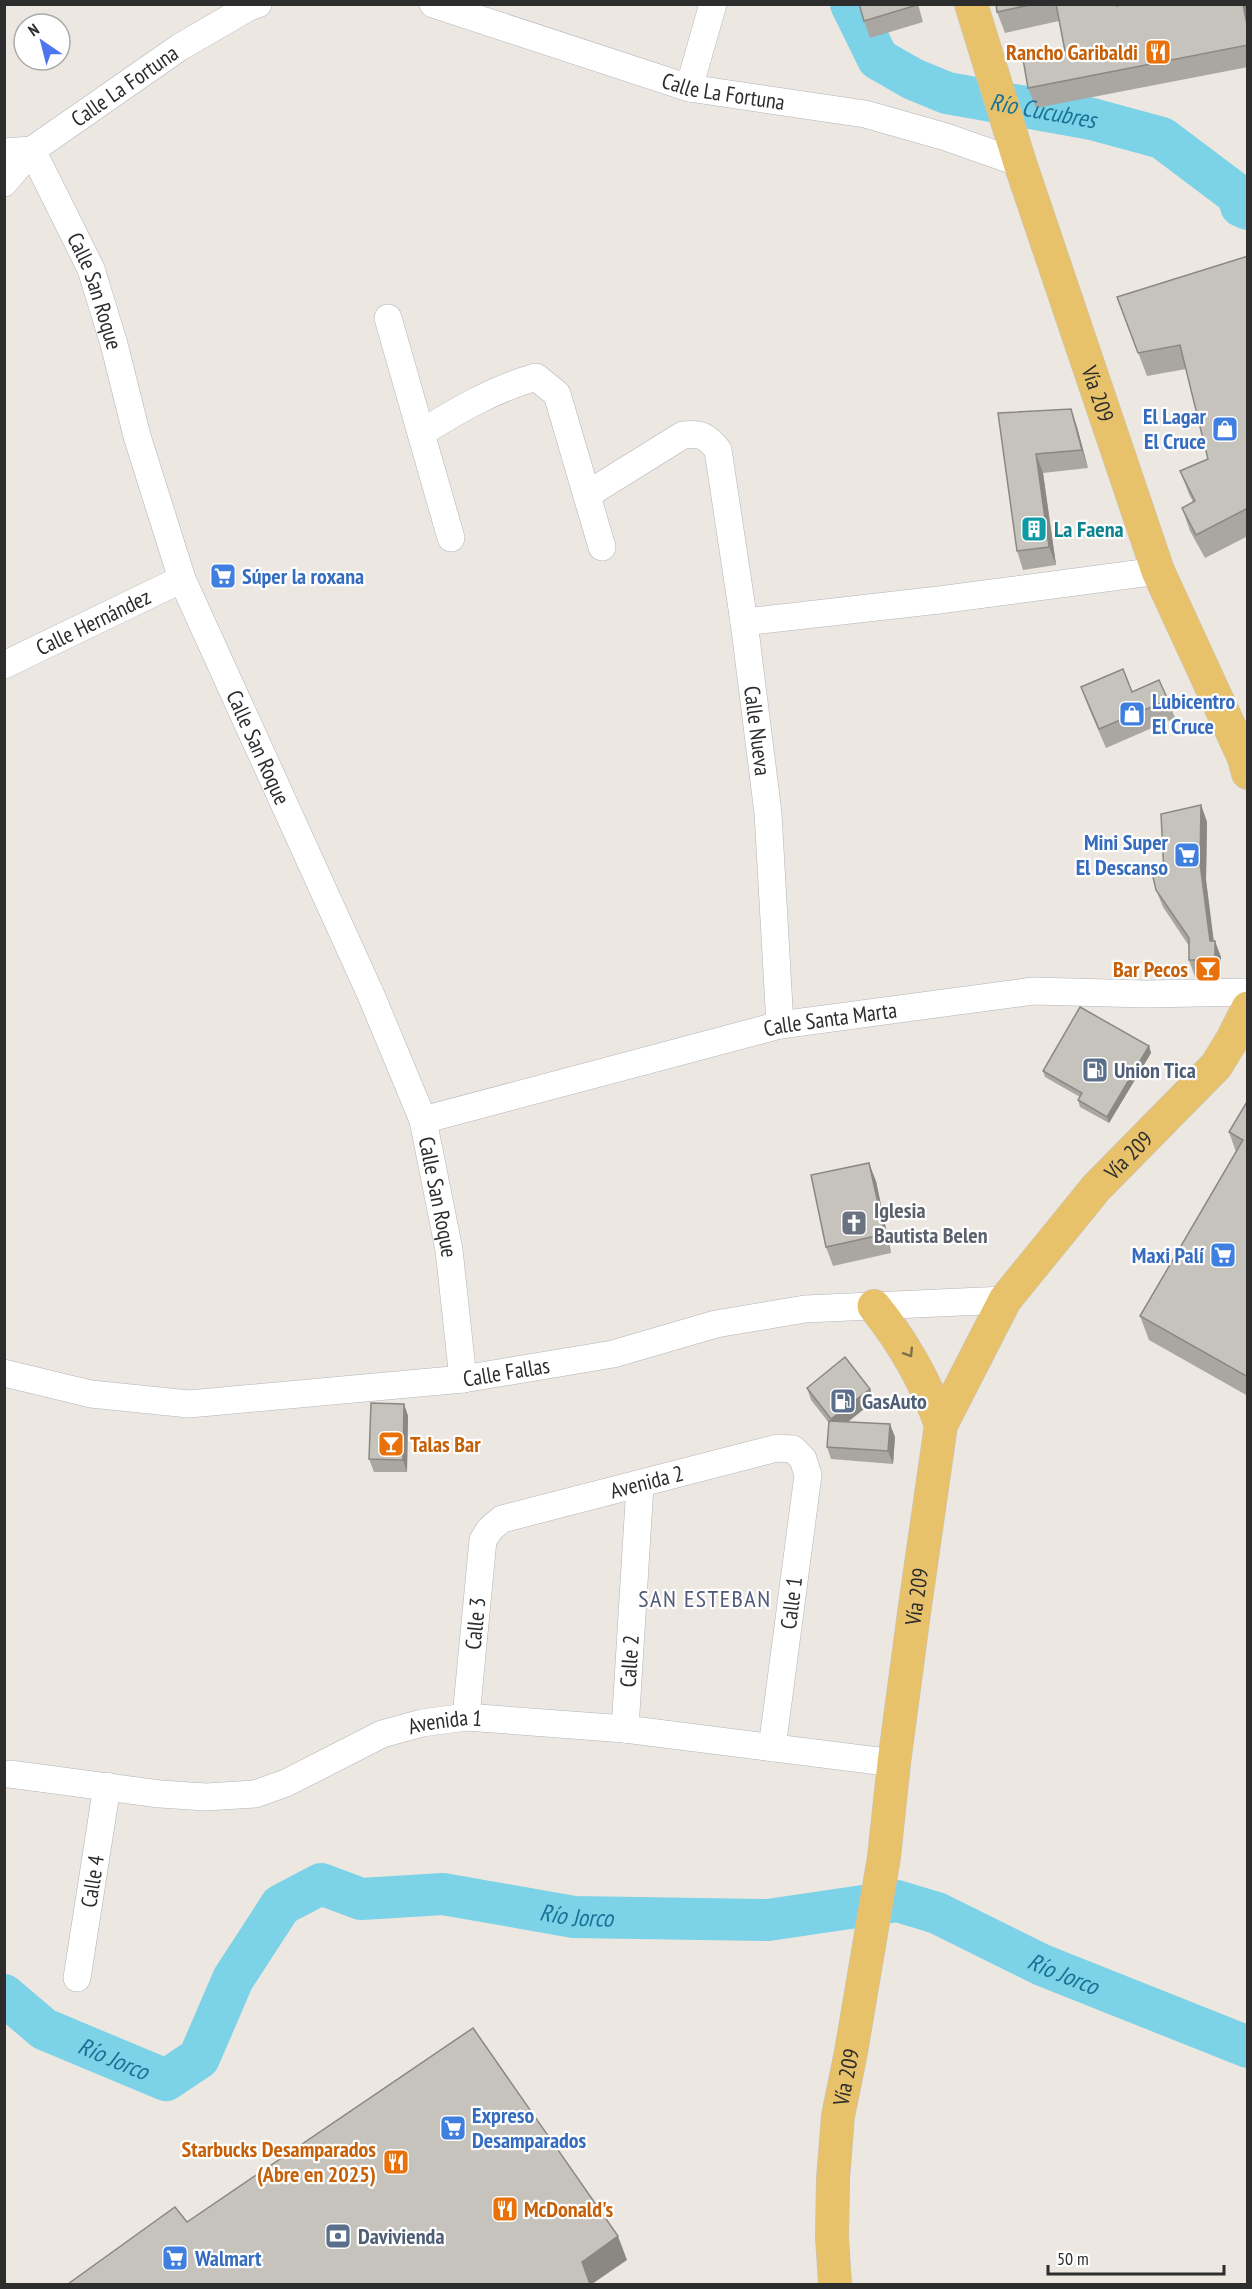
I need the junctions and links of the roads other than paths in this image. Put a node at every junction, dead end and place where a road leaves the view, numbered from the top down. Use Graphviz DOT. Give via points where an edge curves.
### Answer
graph roads {
  1 [pos="258,4"];
  2 [pos="433,4"];
  3 [pos="713,4"];
  4 [pos="971,4"];
  5 [pos="689,88"];
  6 [pos="32,150"];
  7 [pos="4,152"];
  8 [pos="1017,154"];
  9 [pos="4,183"];
  10 [pos="387,318"];
  11 [pos="421,434"];
  12 [pos="588,494"];
  13 [pos="451,538"];
  14 [pos="602,547"];
  15 [pos="1158,571"];
  16 [pos="182,579"];
  17 [pos="744,622"];
  18 [pos="4,665"];
  19 [pos="1246,765"];
  20 [pos="1248,992"];
  21 [pos="1248,1008"];
  22 [pos="780,1025"];
  23 [pos="423,1120"];
  24 [pos="1005,1300"];
  25 [pos="874,1306"];
  26 [pos="4,1374"];
  27 [pos="463,1378"];
  28 [pos="941,1425"];
  29 [pos="803,1460"];
  30 [pos="640,1485"];
  31 [pos="489,1529"];
  32 [pos="465,1718"];
  33 [pos="625,1729"];
  34 [pos="772,1748"];
  35 [pos="894,1763"];
  36 [pos="10,1774"];
  37 [pos="106,1786"];
  38 [pos="77,1978"];
  39 [pos="835,2284"];
  1 -- 6 [label="street, Calle La Fortuna" via="180,47"];
  2 -- 5 [label="street, Calle La Fortuna"];
  3 -- 5 [label="street"];
  4 -- 8 [label="main road, Vía 209"];
  5 -- 8 [label="street, Calle La Fortuna" via="866,114"];
  6 -- 7 [label="street"];
  6 -- 9 [label="street, Calle La Fortuna"];
  6 -- 16 [label="street, Calle San Roque" via="91,269"];
  8 -- 15 [label="main road, Vía 209"];
  10 -- 11 [label="street"];
  11 -- 12 [label="street" via="460,409 536,377 557,394"];
  11 -- 13 [label="street"];
  12 -- 14 [label="street"];
  12 -- 17 [label="street, Calle Nueva" via="683,435 697,434 710,441 718,450"];
  15 -- 17 [label="street"];
  15 -- 19 [label="main road, Vía 209"];
  16 -- 18 [label="street, Calle Hernández"];
  16 -- 23 [label="street, Calle San Roque" via="362,975"];
  17 -- 22 [label="street, Calle Nueva" via="768,813"];
  20 -- 22 [label="street, Calle Santa Marta" via="1033,991"];
  21 -- 24 [label="main road, Vía 209" via="1216,1066 1096,1188"];
  22 -- 23 [label="street, Calle Santa Marta"];
  23 -- 27 [label="street, Calle San Roque" via="449,1250"];
  24 -- 25 [label="street, Calle Fallas"];
  24 -- 28 [label="main road, Vía 209"];
  25 -- 27 [label="street, Calle Fallas" via="794,1311 716,1324 613,1354"];
  25 -- 28 [label="main road, one-way" via="914,1362"];
  26 -- 27 [label="street, Calle Fallas" via="91,1394 189,1404"];
  28 -- 35 [label="main road, Vía 209"];
  29 -- 30 [label="street, Avenida 2" via="793,1449 777,1448"];
  29 -- 34 [label="street, Calle 1" via="808,1475"];
  30 -- 31 [label="street, Avenida 2" via="502,1519"];
  30 -- 33 [label="street, Calle 2"];
  31 -- 32 [label="street, Calle 3" via="483,1540"];
  32 -- 33 [label="street, Avenida 1"];
  32 -- 37 [label="street, Avenida 1" via="422,1723 382,1734 286,1783 255,1794 206,1797"];
  33 -- 34 [label="street, Avenida 1"];
  34 -- 35 [label="street, Avenida 1"];
  35 -- 39 [label="main road, Vía 209" via="884,1857 838,2116 833,2178"];
  36 -- 37 [label="street, Avenida 1"];
  37 -- 38 [label="street, Calle 4"];
}
